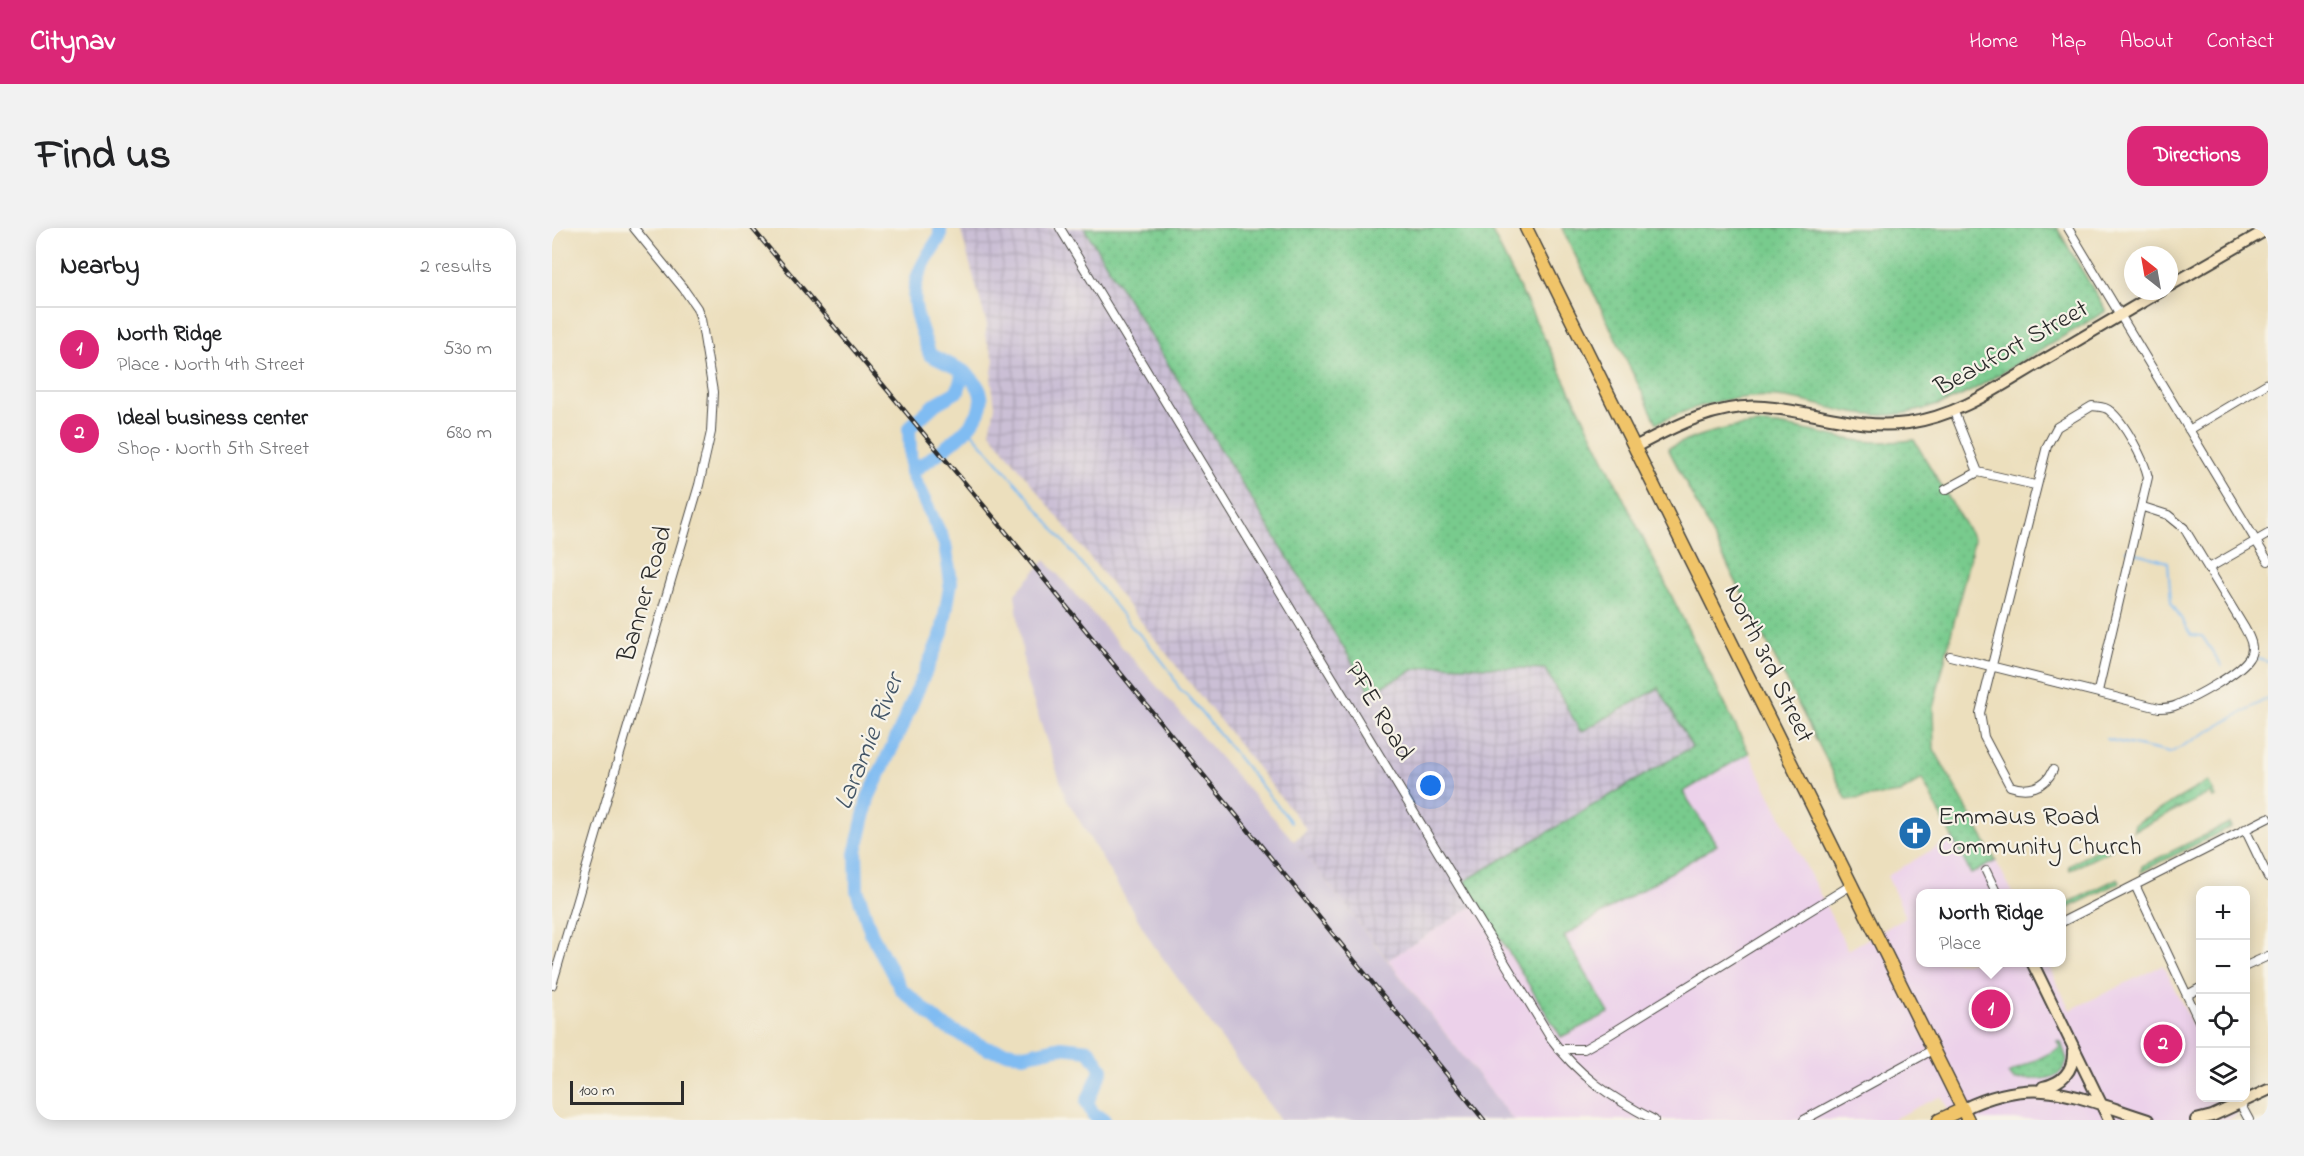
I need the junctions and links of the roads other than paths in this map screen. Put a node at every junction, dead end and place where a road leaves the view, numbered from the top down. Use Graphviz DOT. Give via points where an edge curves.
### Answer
graph roads {
  1 [pos="634,228"];
  2 [pos="1060,228"];
  3 [pos="1527,228"];
  4 [pos="2068,228"];
  5 [pos="2268,229"];
  6 [pos="2178,281"];
  7 [pos="2146,300"];
  8 [pos="2120,315"];
  9 [pos="2268,383"];
  10 [pos="1954,412"];
  11 [pos="2189,430"];
  12 [pos="1635,447"];
  13 [pos="1978,472"];
  14 [pos="2036,485"];
  15 [pos="1945,490"];
  16 [pos="2143,507"];
  17 [pos="2268,534"];
  18 [pos="2256,541"];
  19 [pos="2268,561"];
  20 [pos="2209,568"];
  21 [pos="1950,656"];
  22 [pos="1991,666"];
  23 [pos="2098,691"];
  24 [pos="2053,770"];
  25 [pos="2268,818"];
  26 [pos="2245,830"];
  27 [pos="1986,871"];
  28 [pos="2268,877"];
  29 [pos="1853,884"];
  30 [pos="2134,885"];
  31 [pos="1995,889"];
  32 [pos="2066,919"];
  33 [pos="2268,956"];
  34 [pos="2250,964"];
  35 [pos="2034,967"];
  36 [pos="552,985"];
  37 [pos="2196,990"];
  38 [pos="2187,995"];
  39 [pos="2196,1014"];
  40 [pos="2073,1046"];
  41 [pos="1558,1049"];
  42 [pos="1934,1049"];
  43 [pos="2037,1089"];
  44 [pos="2268,1090"];
  45 [pos="2250,1097"];
  46 [pos="2237,1102"];
  47 [pos="2240,1102"];
  48 [pos="2101,1103"];
  49 [pos="1966,1114"];
  50 [pos="1654,1120"];
  51 [pos="1804,1120"];
  52 [pos="1940,1120"];
  53 [pos="2109,1120"];
  54 [pos="2148,1120"];
  55 [pos="2196,1120"];
  56 [pos="2249,1120"];
  1 -- 36 [label="street, Banner Road" via="697,308 711,371 711,432 693,507"];
  2 -- 41 [label="street, PFE Road"];
  3 -- 12 [label="main road, North 3rd Street"];
  4 -- 8 [label="street"];
  5 -- 6 [label="street"];
  7 -- 8 [label="street, Beaufort Street"];
  8 -- 10 [label="street, Beaufort Street"];
  8 -- 11 [label="street"];
  9 -- 11 [label="street"];
  10 -- 12 [label="street, Beaufort Street" via="1910,423 1862,425 1771,408 1737,408 1692,420"];
  10 -- 13 [label="street"];
  11 -- 18 [label="street"];
  12 -- 29 [label="main road, North 3rd Street"];
  13 -- 14 [label="street"];
  13 -- 15 [label="street"];
  14 -- 16 [label="street" via="2049,440 2057,427 2084,410 2101,407 2117,418 2145,465 2148,477"];
  14 -- 22 [label="street"];
  16 -- 20 [label="street" via="2176,520"];
  16 -- 23 [label="street"];
  17 -- 18 [label="street"];
  18 -- 19 [label="street"];
  18 -- 20 [label="street"];
  20 -- 23 [label="street" via="2251,640 2249,658 2176,706 2159,708"];
  21 -- 22 [label="street"];
  22 -- 23 [label="street"];
  22 -- 24 [label="street" via="1980,712 1981,726 2004,777 2010,786 2025,790 2042,784"];
  25 -- 26 [label="street"];
  26 -- 28 [label="street"];
  26 -- 30 [label="street"];
  27 -- 31 [label="street"];
  29 -- 41 [label="street" via="1584,1049"];
  29 -- 42 [label="main road, North 3rd Street"];
  30 -- 32 [label="street"];
  30 -- 38 [label="street"];
  33 -- 34 [label="street"];
  35 -- 40 [label="street"];
  37 -- 38 [label="street"];
  38 -- 39 [label="street"];
  40 -- 43 [label="street" via="2072,1066 2063,1078"];
  40 -- 48 [label="street"];
  41 -- 50 [label="street, PFE Road" via="1597,1088"];
  42 -- 49 [label="main road, North 3rd Street"];
  42 -- 51 [label="street"];
  43 -- 48 [label="street"];
  43 -- 49 [label="street" via="1998,1094"];
  44 -- 45 [label="street"];
  46 -- 55 [label="street"];
  47 -- 56 [label="street"];
  48 -- 53 [label="street"];
  48 -- 54 [label="street"];
  49 -- 52 [label="main road"];
}
